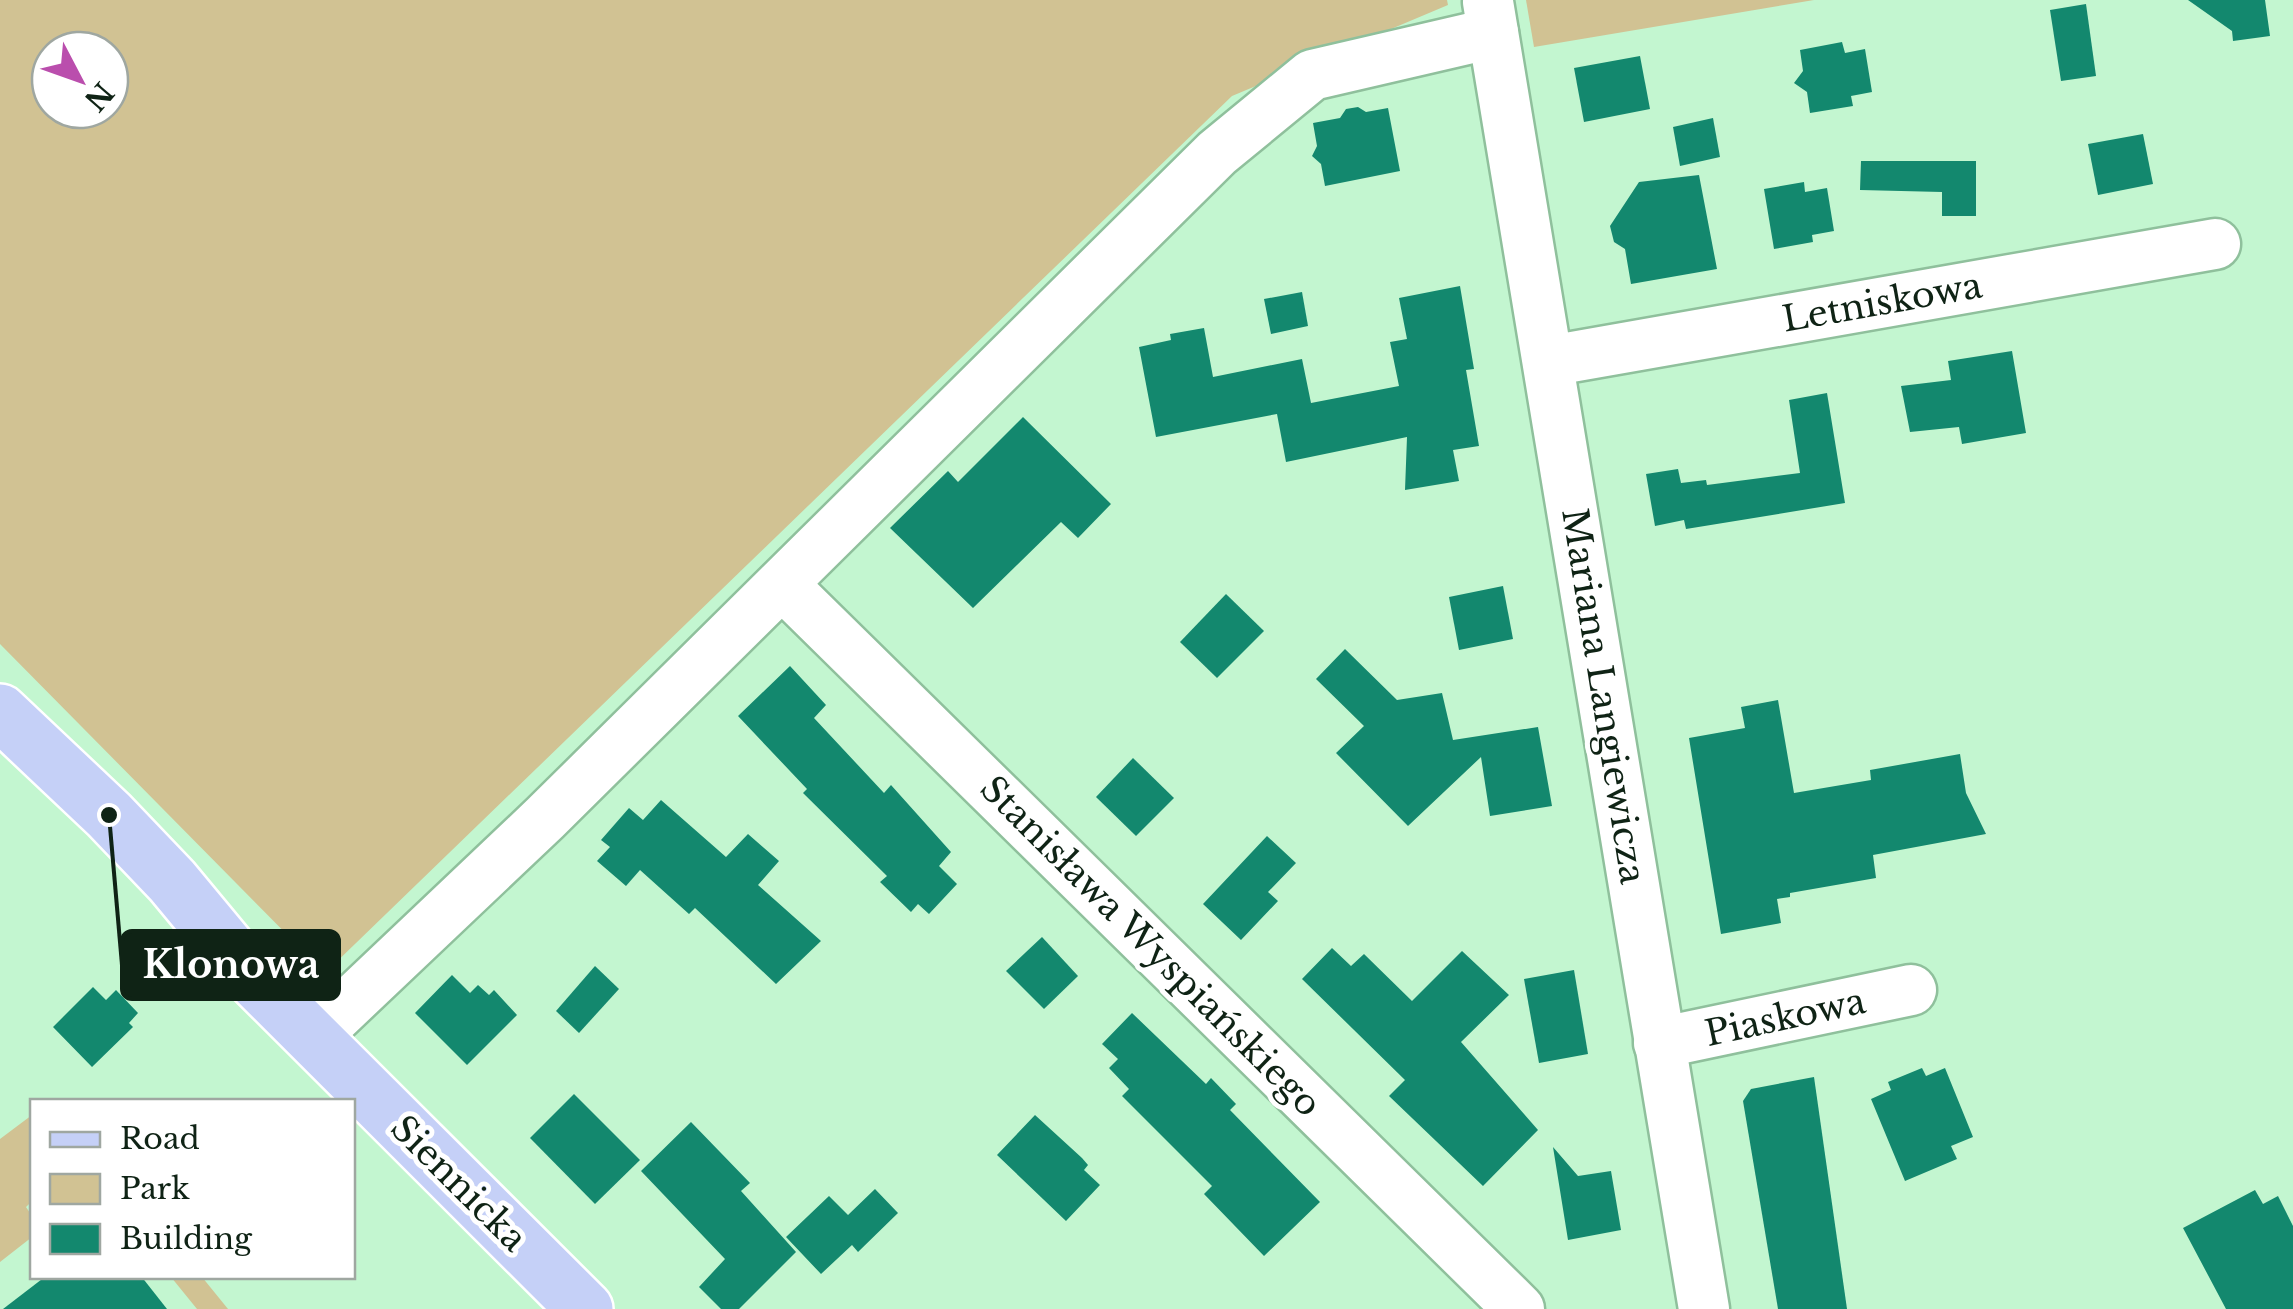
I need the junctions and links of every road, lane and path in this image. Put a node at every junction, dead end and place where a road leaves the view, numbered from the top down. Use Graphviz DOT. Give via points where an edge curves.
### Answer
graph roads {
  1 [pos="1490,16"];
  2 [pos="2216,244"];
  3 [pos="1549,361"];
  4 [pos="782,584"];
  5 [pos="0,712"];
  6 [pos="1910,990"];
  7 [pos="312,1038"];
  8 [pos="1659,1043"];
  9 [pos="585,1309"];
  10 [pos="1519,1309"];
  11 [pos="1704,1309"];
  1 -- 3 [label="street, Mariana Langiewicza"];
  1 -- 4 [label="street" via="1312,75 1217,153"];
  2 -- 3 [label="street, Letniskowa"];
  3 -- 8 [label="street, Mariana Langiewicza"];
  4 -- 7 [label="street"];
  4 -- 10 [label="street, Stanisława Wyspiańskiego"];
  5 -- 7 [label="main road, Siennicka" via="122,828"];
  6 -- 8 [label="street, Piaskowa"];
  7 -- 9 [label="main road, Siennicka"];
  8 -- 11 [label="street, Mariana Langiewicza"];
}
